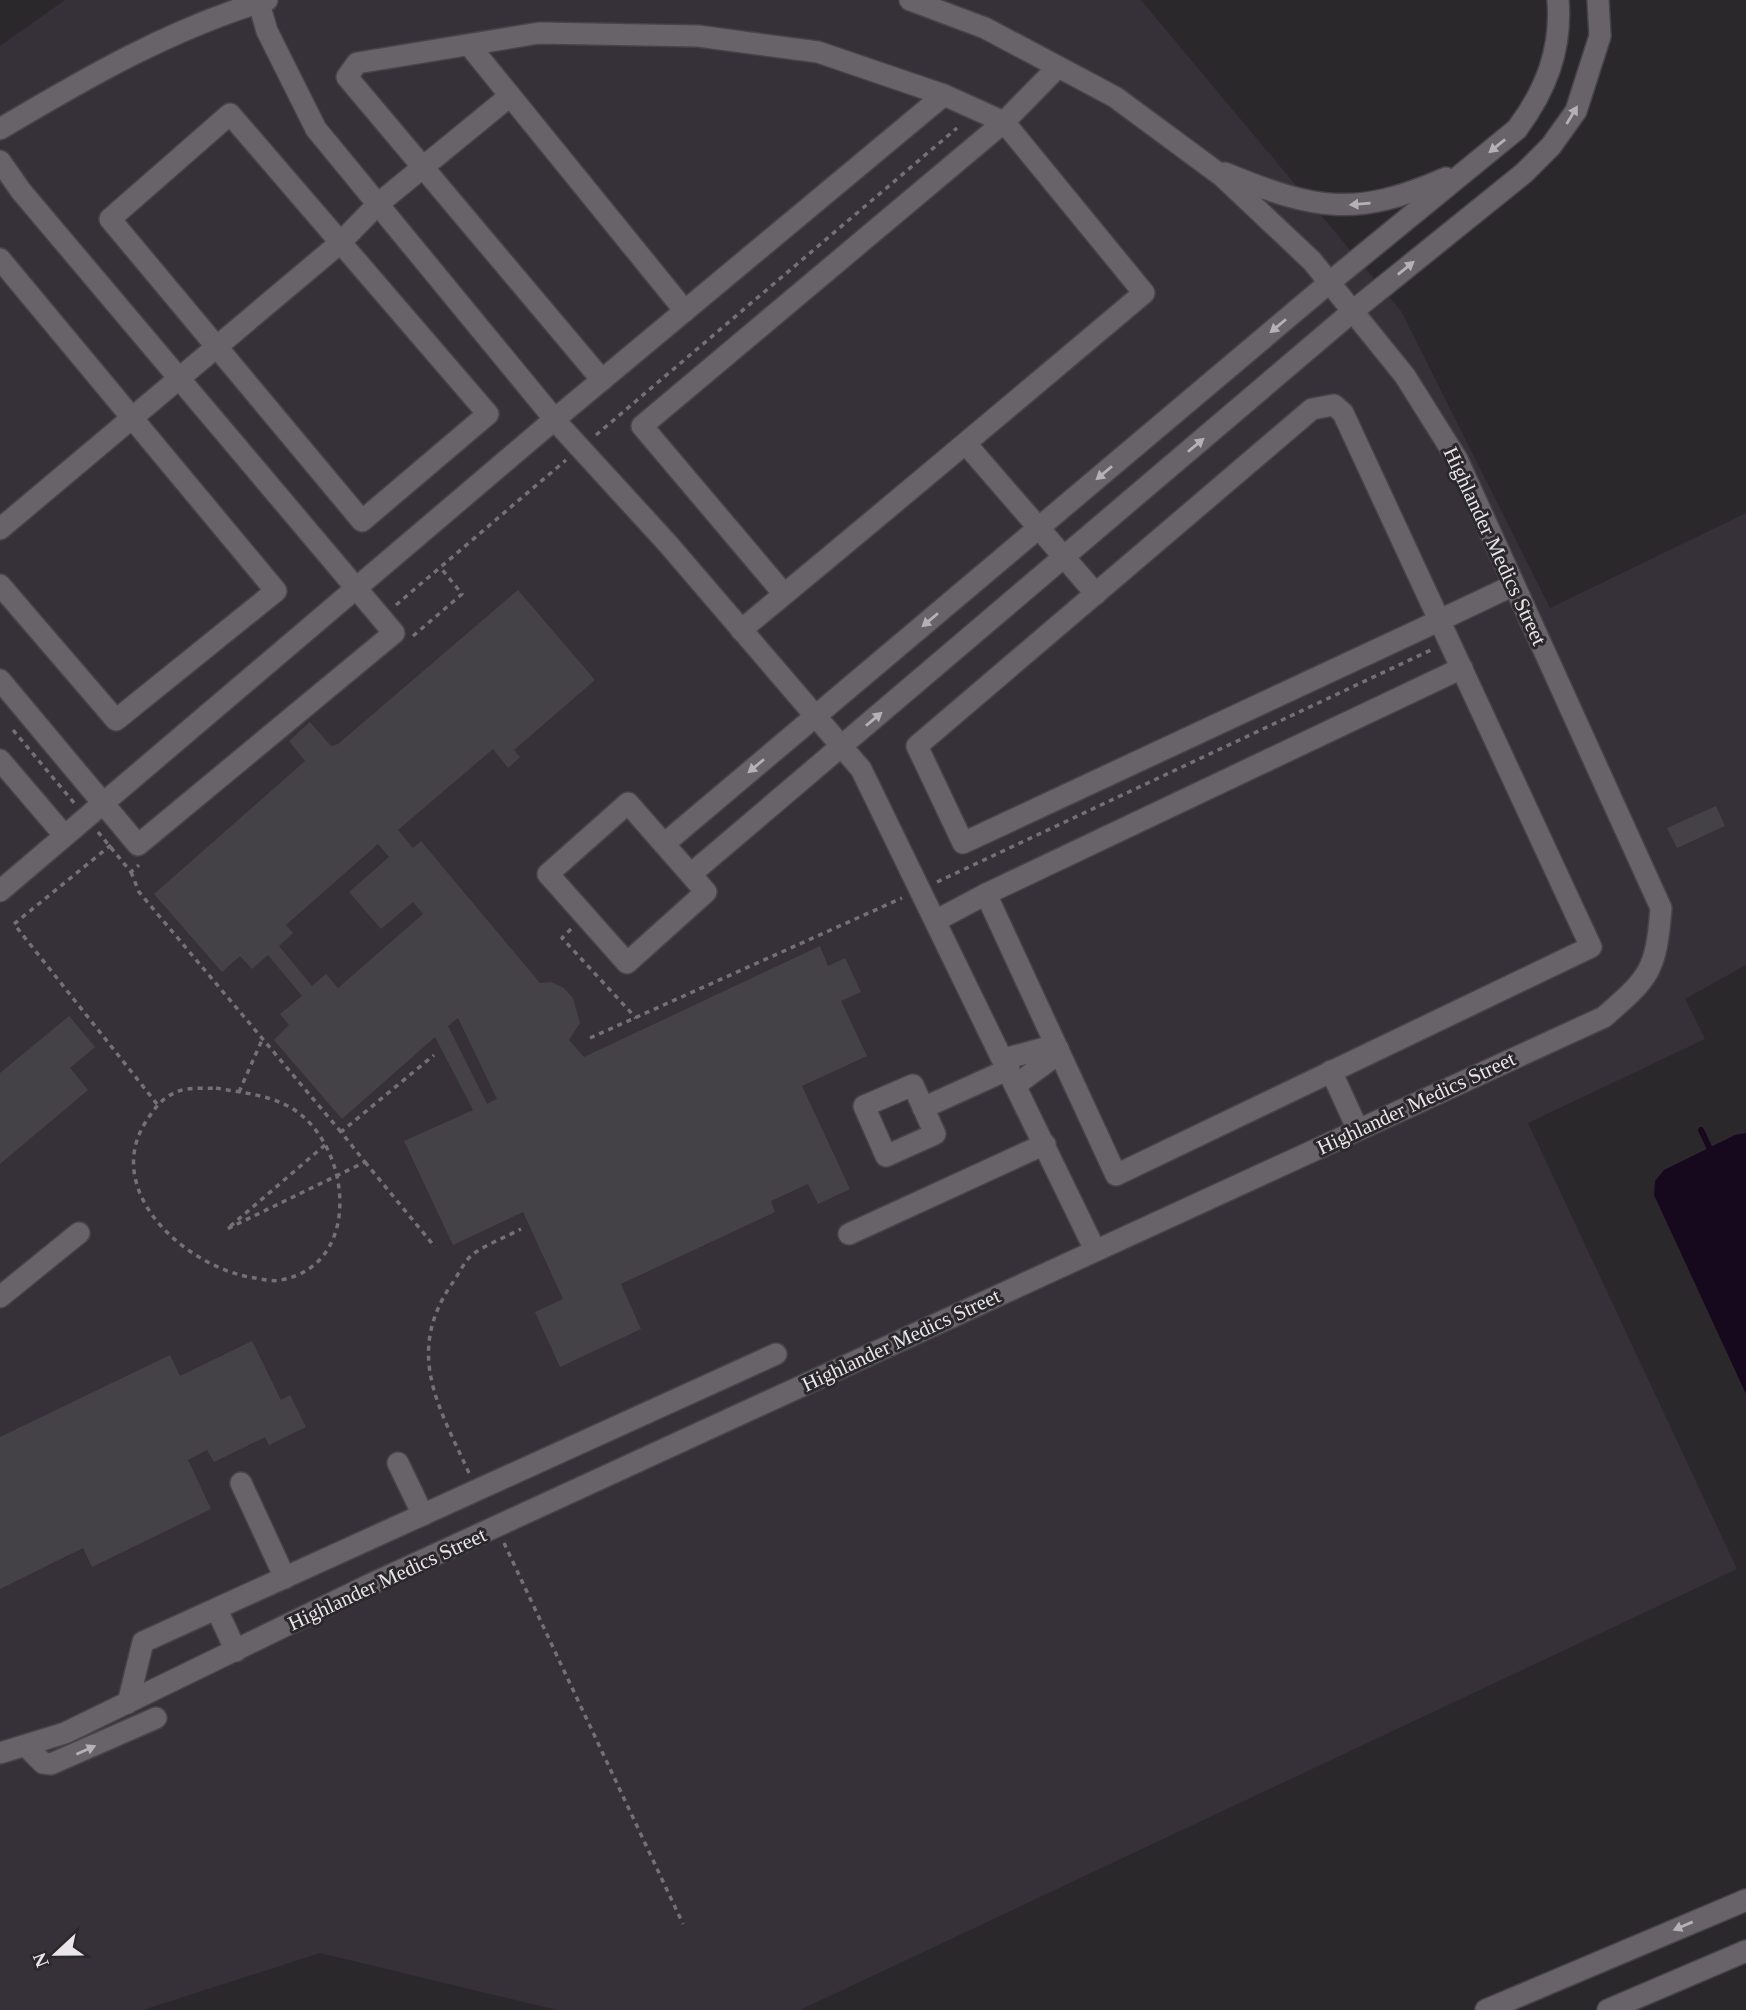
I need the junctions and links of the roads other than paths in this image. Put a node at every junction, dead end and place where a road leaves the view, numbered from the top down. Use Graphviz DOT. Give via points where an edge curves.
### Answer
graph roads {
  1 [pos="910,0"];
  2 [pos="1558,0"];
  3 [pos="1598,0"];
  4 [pos="261,1"];
  5 [pos="469,45"];
  6 [pos="1058,67"];
  7 [pos="944,95"];
  8 [pos="510,96"];
  9 [pos="1004,122"];
  10 [pos="0,129"];
  11 [pos="0,161"];
  12 [pos="424,167"];
  13 [pos="1209,167"];
  14 [pos="1470,167"];
  15 [pos="378,204"];
  16 [pos="340,243"];
  17 [pos="0,259"];
  18 [pos="1330,282"];
  19 [pos="685,311"];
  20 [pos="1353,312"];
  21 [pos="216,346"];
  22 [pos="178,377"];
  23 [pos="603,380"];
  24 [pos="131,418"];
  25 [pos="555,419"];
  26 [pos="965,444"];
  27 [pos="0,529"];
  28 [pos="1038,529"];
  29 [pos="1063,558"];
  30 [pos="0,585"];
  31 [pos="1514,585"];
  32 [pos="356,587"];
  33 [pos="784,594"];
  34 [pos="1096,594"];
  35 [pos="1440,620"];
  36 [pos="741,630"];
  37 [pos="1462,668"];
  38 [pos="0,680"];
  39 [pos="815,716"];
  40 [pos="841,746"];
  41 [pos="0,760"];
  42 [pos="102,802"];
  43 [pos="64,835"];
  44 [pos="664,844"];
  45 [pos="691,874"];
  46 [pos="0,891"];
  47 [pos="986,894"];
  48 [pos="937,920"];
  49 [pos="1055,1051"];
  50 [pos="1010,1071"];
  51 [pos="1331,1071"];
  52 [pos="923,1108"];
  53 [pos="1358,1130"];
  54 [pos="1045,1144"];
  55 [pos="79,1233"];
  56 [pos="849,1234"];
  57 [pos="1095,1250"];
  58 [pos="0,1297"];
  59 [pos="776,1354"];
  60 [pos="398,1463"];
  61 [pos="241,1483"];
  62 [pos="423,1515"];
  63 [pos="285,1578"];
  64 [pos="217,1610"];
  65 [pos="236,1651"];
  66 [pos="128,1703"];
  67 [pos="156,1718"];
  68 [pos="27,1747"];
  69 [pos="0,1753"];
  70 [pos="1746,1900"];
  71 [pos="1746,1951"];
  72 [pos="1486,2010"];
  73 [pos="1608,2010"];
  1 -- 6 [label="street, Highlander Medics Street" via="985,28"];
  2 -- 14 [label="street, one-way" via="1560,28 1553,64 1535,105 1517,130"];
  20 -- 3 [label="street, one-way" via="1551,146 1576,111 1593,65 1600,36"];
  4 -- 10 [label="street" via="190,25"];
  4 -- 15 [label="street" via="267,31 316,129"];
  5 -- 7 [label="street" via="539,33 698,36 818,52"];
  5 -- 8 [label="street"];
  5 -- 12 [label="street" via="357,63 347,77"];
  6 -- 9 [label="street"];
  6 -- 13 [label="street, Highlander Medics Street" via="1115,97"];
  7 -- 9 [label="street"];
  7 -- 19 [label="street"];
  8 -- 12 [label="street"];
  8 -- 19 [label="street"];
  9 -- 26 [label="street" via="1144,293"];
  9 -- 33 [label="street" via="642,426"];
  11 -- 22 [label="street"];
  12 -- 15 [label="street"];
  12 -- 23 [label="street"];
  14 -- 13 [label="street, one-way" via="1378,202 1329,206 1292,198"];
  13 -- 18 [label="street, Highlander Medics Street"];
  14 -- 18 [label="street"];
  15 -- 16 [label="street"];
  15 -- 25 [label="street"];
  16 -- 21 [label="street"];
  16 -- 21 [label="street" via="230,114 110,219"];
  16 -- 21 [label="street" via="488,414 372,512 362,520"];
  17 -- 24 [label="street"];
  18 -- 20 [label="street, Highlander Medics Street"];
  18 -- 28 [label="street, one-way"];
  19 -- 23 [label="street"];
  29 -- 20 [label="street, one-way"];
  20 -- 31 [label="street, Highlander Medics Street" via="1405,376 1457,459"];
  21 -- 22 [label="street"];
  22 -- 24 [label="street"];
  22 -- 32 [label="street"];
  23 -- 25 [label="street"];
  24 -- 27 [label="street"];
  24 -- 30 [label="street" via="276,591 116,720"];
  25 -- 32 [label="street"];
  25 -- 36 [label="street"];
  26 -- 28 [label="street"];
  26 -- 33 [label="street"];
  28 -- 29 [label="street"];
  28 -- 39 [label="street, one-way"];
  29 -- 34 [label="street"];
  40 -- 29 [label="street, one-way"];
  31 -- 35 [label="street"];
  31 -- 53 [label="street, Highlander Medics Street" via="1661,908 1658,950 1643,983 1604,1017"];
  32 -- 42 [label="street"];
  32 -- 42 [label="street" via="394,632 138,845"];
  33 -- 36 [label="street"];
  34 -- 35 [label="street" via="1312,409 1334,405 1343,413"];
  34 -- 35 [label="street" via="917,746 963,842"];
  35 -- 37 [label="street"];
  36 -- 39 [label="street"];
  37 -- 47 [label="street"];
  37 -- 51 [label="street" via="1591,947"];
  38 -- 42 [label="street"];
  39 -- 40 [label="street"];
  39 -- 44 [label="street, one-way"];
  40 -- 45 [label="street"];
  40 -- 48 [label="street" via="861,769"];
  41 -- 43 [label="street"];
  42 -- 43 [label="street"];
  43 -- 46 [label="street"];
  44 -- 45 [label="street"];
  44 -- 45 [label="street" via="628,803 548,874 627,963 706,892"];
  47 -- 48 [label="street"];
  47 -- 49 [label="street"];
  48 -- 50 [label="street"];
  49 -- 50 [label="street" via="1051,1059"];
  49 -- 51 [label="street" via="1116,1175"];
  50 -- 52 [label="street"];
  50 -- 54 [label="street"];
  51 -- 53 [label="street"];
  53 -- 57 [label="street, Highlander Medics Street"];
  54 -- 56 [label="street"];
  54 -- 57 [label="street"];
  55 -- 58 [label="street"];
  57 -- 65 [label="street, Highlander Medics Street"];
  59 -- 62 [label="street"];
  60 -- 62 [label="street"];
  61 -- 63 [label="street"];
  62 -- 63 [label="street"];
  63 -- 64 [label="street"];
  64 -- 65 [label="street"];
  64 -- 66 [label="street" via="143,1642"];
  65 -- 66 [label="street, Highlander Medics Street"];
  66 -- 68 [label="street, Highlander Medics Street"];
  68 -- 67 [label="street, one-way" via="43,1763 51,1764"];
  68 -- 69 [label="street, Highlander Medics Street"];
  70 -- 72 [label="street, one-way"];
  71 -- 73 [label="street"];
}
